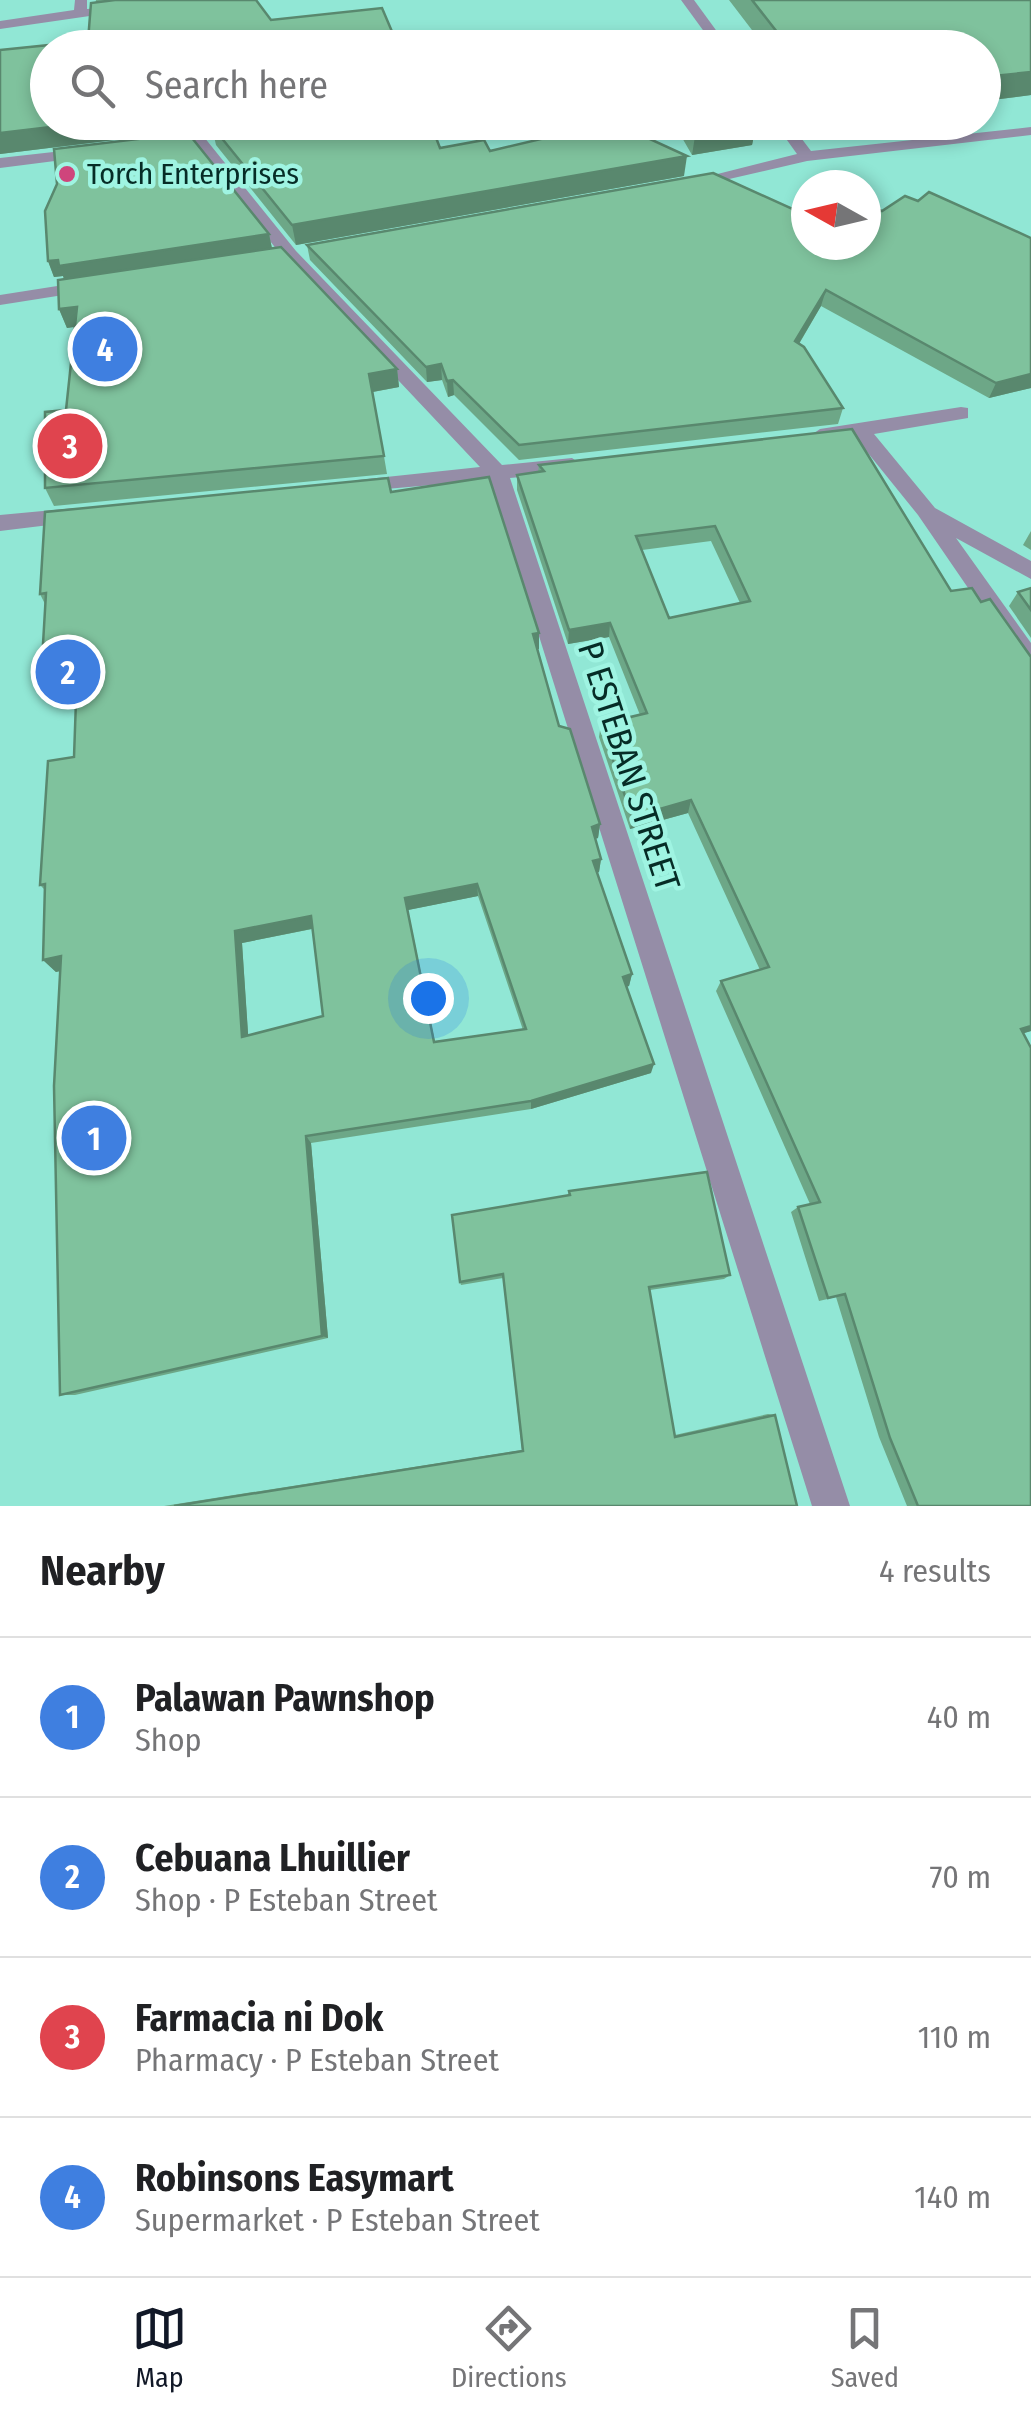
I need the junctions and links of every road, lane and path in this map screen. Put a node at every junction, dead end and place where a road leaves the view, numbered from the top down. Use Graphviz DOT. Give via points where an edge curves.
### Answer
graph roads {
  1 [pos="687,0"];
  2 [pos="80,6"];
  3 [pos="136,9"];
  4 [pos="0,25"];
  5 [pos="710,30"];
  6 [pos="1031,131"];
  7 [pos="1001,134"];
  8 [pos="200,140"];
  9 [pos="794,140"];
  10 [pos="950,140"];
  11 [pos="109,150"];
  12 [pos="806,156"];
  13 [pos="0,163"];
  14 [pos="675,186"];
  15 [pos="116,282"];
  16 [pos="0,300"];
  17 [pos="961,413"];
  18 [pos="862,432"];
  19 [pos="804,438"];
  20 [pos="594,463"];
  21 [pos="498,474"];
  22 [pos="345,489"];
  23 [pos="924,510"];
  24 [pos="96,514"];
  25 [pos="0,523"];
  26 [pos="1031,571"];
  27 [pos="1031,661"];
  28 [pos="831,1506"];
  1 -- 5 [label="street"];
  2 -- 3 [label="street"];
  2 -- 4 [label="street"];
  6 -- 7 [label="street"];
  8 -- 21 [label="street, P ESTEBAN STREET" via="290,254"];
  9 -- 12 [label="street"];
  10 -- 12 [label="street"];
  11 -- 13 [label="street"];
  12 -- 14 [label="street"];
  15 -- 16 [label="street"];
  17 -- 18 [label="street"];
  18 -- 19 [label="street"];
  18 -- 23 [label="street"];
  20 -- 21 [label="street"];
  21 -- 22 [label="street"];
  21 -- 28 [label="street, P ESTEBAN STREET"];
  23 -- 26 [label="street"];
  23 -- 27 [label="street"];
  24 -- 25 [label="street"];
}
